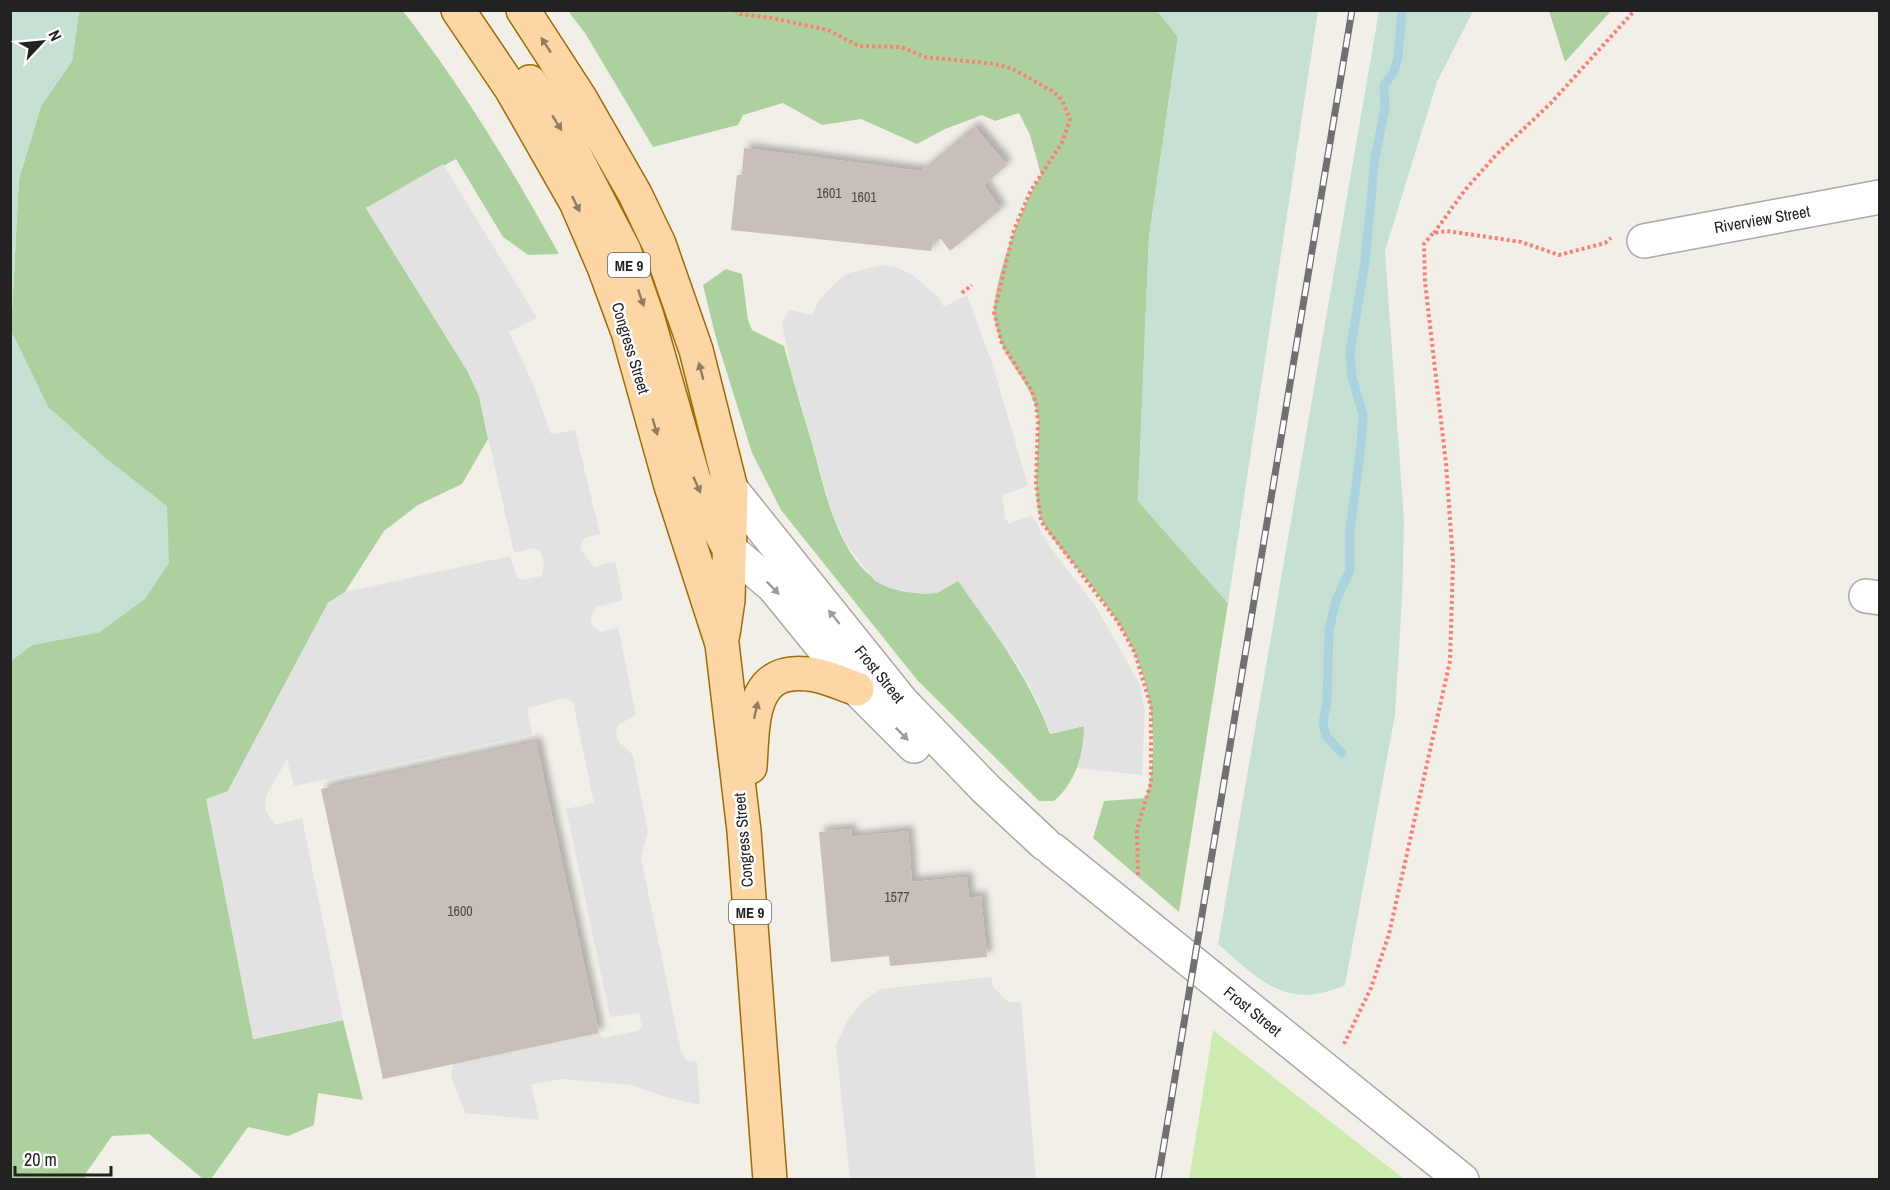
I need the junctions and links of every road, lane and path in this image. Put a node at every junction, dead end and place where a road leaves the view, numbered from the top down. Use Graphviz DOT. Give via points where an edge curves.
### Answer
graph roads {
  1 [pos="458,10"];
  2 [pos="470,10"];
  3 [pos="523,10"];
  4 [pos="735,10"];
  5 [pos="1635,10"];
  6 [pos="1880,197"];
  7 [pos="1434,233"];
  8 [pos="1629,238"];
  9 [pos="972,285"];
  10 [pos="962,293"];
  11 [pos="731,489"];
  12 [pos="729,549"];
  13 [pos="722,644"];
  14 [pos="857,689"];
  15 [pos="744,831"];
  16 [pos="1049,847"];
  17 [pos="1138,884"];
  18 [pos="1330,1073"];
  19 [pos="770,1179"];
  20 [pos="1461,1179"];
  1 -- 13 [label="main road, Congress Street / ME 9, one-way" via="512,90 576,202 604,267 628,332 674,496"];
  2 -- 12 [label="main road, ME 9, one-way" via="516,62 559,125 624,250 694,480"];
  11 -- 3 [label="main road, Congress Street / ME 9, one-way" via="696,350 658,244 635,194 580,98"];
  4 -- 17 [label="path" via="828,30 859,46 901,47 925,57 995,64 1013,69 1062,100 1070,119 1063,141 1030,192 1014,230 994,312 1002,344 1036,404 1036,483 1041,521 1118,622 1135,652 1151,707 1151,783 1137,830"];
  5 -- 7 [label="path" via="1551,104 1496,155"];
  6 -- 8 [label="street, Riverview Street"];
  7 -- 8 [label="path" via="1482,234 1559,255"];
  7 -- 18 [label="path" via="1424,244 1425,282 1453,561 1450,661 1389,934 1371,988"];
  9 -- 10 [label="path"];
  11 -- 12 [label="main road, Congress Street / ME 9"];
  16 -- 11 [label="street, Frost Street, one-way" via="902,702"];
  12 -- 13 [label="main road, Congress Street / ME 9"];
  12 -- 14 [label="street, Frost Street, one-way" via="773,586"];
  13 -- 15 [label="main road, Congress Street / ME 9"];
  15 -- 14 [label="main road, one-way" via="755,711 761,694 776,677 788,674 810,674"];
  14 -- 16 [label="street, Frost Street, one-way" via="972,800"];
  15 -- 19 [label="main road, Congress Street / ME 9"];
  16 -- 18 [label="street, Frost Street"];
  18 -- 20 [label="street, Frost Street"];
}
